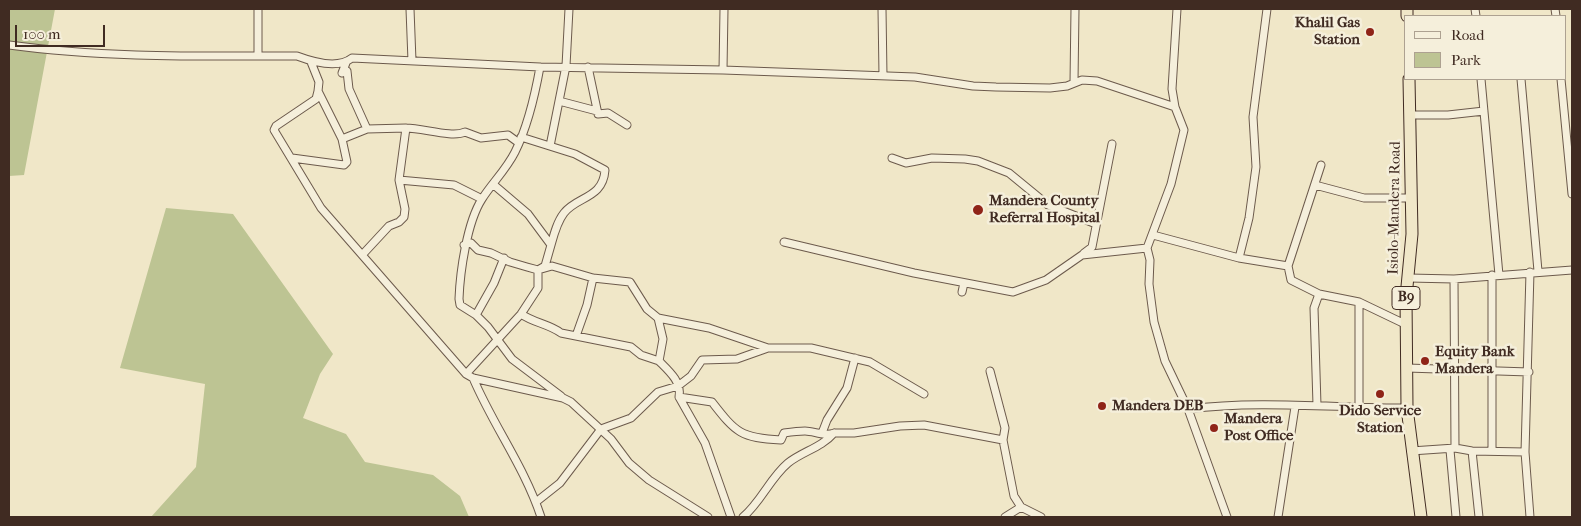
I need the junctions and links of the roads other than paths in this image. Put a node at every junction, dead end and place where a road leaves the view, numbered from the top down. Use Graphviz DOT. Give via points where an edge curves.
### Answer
graph roads {
  1 [pos="258,9"];
  2 [pos="410,9"];
  3 [pos="568,9"];
  4 [pos="724,9"];
  5 [pos="882,9"];
  6 [pos="1075,9"];
  7 [pos="1177,9"];
  8 [pos="1267,9"];
  9 [pos="9,45"];
  10 [pos="258,56"];
  11 [pos="412,61"];
  12 [pos="311,62"];
  13 [pos="346,63"];
  14 [pos="566,66"];
  15 [pos="540,67"];
  16 [pos="588,67"];
  17 [pos="723,70"];
  18 [pos="883,76"];
  19 [pos="1409,80"];
  20 [pos="1481,80"];
  21 [pos="1521,80"];
  22 [pos="1561,80"];
  23 [pos="1074,82"];
  24 [pos="318,91"];
  25 [pos="558,101"];
  26 [pos="1175,107"];
  27 [pos="597,111"];
  28 [pos="1484,111"];
  29 [pos="1410,115"];
  30 [pos="627,124"];
  31 [pos="406,128"];
  32 [pos="367,129"];
  33 [pos="342,139"];
  34 [pos="520,140"];
  35 [pos="1112,144"];
  36 [pos="550,146"];
  37 [pos="292,158"];
  38 [pos="892,158"];
  39 [pos="1321,165"];
  40 [pos="399,180"];
  41 [pos="494,185"];
  42 [pos="1315,185"];
  43 [pos="1572,194"];
  44 [pos="1411,198"];
  45 [pos="482,199"];
  46 [pos="1096,224"];
  47 [pos="1153,235"];
  48 [pos="784,242"];
  49 [pos="464,245"];
  50 [pos="551,245"];
  51 [pos="1147,248"];
  52 [pos="363,254"];
  53 [pos="1082,255"];
  54 [pos="504,258"];
  55 [pos="1239,258"];
  56 [pos="1288,266"];
  57 [pos="538,270"];
  58 [pos="1572,270"];
  59 [pos="1538,271"];
  60 [pos="1530,272"];
  61 [pos="1495,275"];
  62 [pos="593,278"];
  63 [pos="1409,278"];
  64 [pos="1454,279"];
  65 [pos="964,283"];
  66 [pos="962,292"];
  67 [pos="1319,294"];
  68 [pos="1359,302"];
  69 [pos="521,314"];
  70 [pos="476,315"];
  71 [pos="658,318"];
  72 [pos="1407,325"];
  73 [pos="576,336"];
  74 [pos="496,339"];
  75 [pos="768,348"];
  76 [pos="855,358"];
  77 [pos="659,361"];
  78 [pos="1407,368"];
  79 [pos="1454,369"];
  80 [pos="990,371"];
  81 [pos="1492,372"];
  82 [pos="1529,372"];
  83 [pos="466,374"];
  84 [pos="473,378"];
  85 [pos="678,386"];
  86 [pos="924,394"];
  87 [pos="679,397"];
  88 [pos="563,398"];
  89 [pos="1317,404"];
  90 [pos="1295,407"];
  91 [pos="1359,408"];
  92 [pos="1407,408"];
  93 [pos="1188,409"];
  94 [pos="601,429"];
  95 [pos="822,433"];
  96 [pos="834,433"];
  97 [pos="1003,440"];
  98 [pos="1452,449"];
  99 [pos="1492,450"];
  100 [pos="1411,451"];
  101 [pos="1472,451"];
  102 [pos="1525,452"];
  103 [pos="536,502"];
  104 [pos="1021,507"];
  105 [pos="541,517"];
  106 [pos="708,517"];
  107 [pos="730,517"];
  108 [pos="743,517"];
  109 [pos="1006,517"];
  110 [pos="1041,517"];
  111 [pos="1227,517"];
  112 [pos="1278,517"];
  113 [pos="1421,517"];
  114 [pos="1456,517"];
  115 [pos="1478,517"];
  116 [pos="1530,517"];
  1 -- 10 [label="street"];
  2 -- 11 [label="street"];
  3 -- 14 [label="street"];
  4 -- 17 [label="street"];
  5 -- 18 [label="street"];
  6 -- 23 [label="street"];
  7 -- 26 [label="street" via="1172,76"];
  8 -- 55 [label="street" via="1253,117 1256,168"];
  9 -- 10 [label="street" via="60,51"];
  10 -- 12 [label="street" via="297,56"];
  11 -- 13 [label="street" via="352,58"];
  11 -- 15 [label="street"];
  12 -- 13 [label="street"];
  12 -- 24 [label="street" via="319,82"];
  13 -- 32 [label="street" via="342,73 346,71 349,89"];
  14 -- 15 [label="street"];
  14 -- 16 [label="street"];
  14 -- 25 [label="street"];
  15 -- 34 [label="street"];
  16 -- 17 [label="street"];
  16 -- 27 [label="street"];
  17 -- 18 [label="street"];
  18 -- 23 [label="street" via="996,87 1050,88"];
  19 -- 29 [label="highway, Isiolo-Mandera Road / B9"];
  20 -- 28 [label="street"];
  21 -- 59 [label="street"];
  22 -- 43 [label="street"];
  23 -- 26 [label="street" via="1098,81"];
  24 -- 33 [label="street"];
  24 -- 37 [label="street" via="316,99 274,130"];
  25 -- 27 [label="street"];
  25 -- 36 [label="street"];
  26 -- 47 [label="street" via="1183,124 1183,137"];
  27 -- 30 [label="street" via="598,114 608,113"];
  28 -- 29 [label="street"];
  28 -- 61 [label="street"];
  29 -- 44 [label="highway, Isiolo-Mandera Road / B9"];
  31 -- 32 [label="street"];
  31 -- 34 [label="street" via="458,135 465,132 481,138 508,135"];
  31 -- 40 [label="street"];
  32 -- 33 [label="street"];
  33 -- 37 [label="street" via="347,162 344,165"];
  34 -- 36 [label="street"];
  34 -- 41 [label="street"];
  35 -- 46 [label="street"];
  36 -- 50 [label="street" via="582,157 605,170 600,186 563,214 556,225"];
  37 -- 52 [label="street" via="322,208"];
  38 -- 46 [label="street" via="906,163 932,158 965,158 986,164 1009,173 1048,205"];
  39 -- 42 [label="street"];
  40 -- 45 [label="street" via="454,185"];
  40 -- 52 [label="street" via="404,217 389,226"];
  41 -- 45 [label="street"];
  41 -- 50 [label="street" via="528,214"];
  42 -- 44 [label="street" via="1364,198"];
  42 -- 56 [label="street"];
  44 -- 63 [label="highway, Isiolo-Mandera Road / B9"];
  45 -- 49 [label="street"];
  46 -- 53 [label="street" via="1092,248"];
  47 -- 51 [label="street"];
  47 -- 55 [label="street"];
  48 -- 65 [label="street"];
  49 -- 54 [label="street" via="471,243 478,250"];
  49 -- 70 [label="street" via="466,253 460,305"];
  50 -- 57 [label="street" via="545,266"];
  51 -- 53 [label="street"];
  51 -- 93 [label="street" via="1150,298 1157,334 1168,369"];
  52 -- 83 [label="street"];
  53 -- 65 [label="street" via="1046,280 1013,292"];
  54 -- 57 [label="street"];
  54 -- 70 [label="street"];
  55 -- 56 [label="street"];
  56 -- 67 [label="street" via="1291,280"];
  57 -- 62 [label="street" via="552,266"];
  57 -- 69 [label="street" via="538,288"];
  58 -- 59 [label="street"];
  59 -- 60 [label="street"];
  60 -- 61 [label="street"];
  60 -- 82 [label="street"];
  61 -- 64 [label="street"];
  61 -- 81 [label="street"];
  62 -- 71 [label="street" via="630,282 646,309"];
  62 -- 73 [label="street"];
  63 -- 64 [label="street"];
  63 -- 72 [label="highway, Isiolo-Mandera Road / B9"];
  64 -- 79 [label="street"];
  65 -- 66 [label="street"];
  67 -- 68 [label="street"];
  67 -- 89 [label="street" via="1314,308"];
  68 -- 72 [label="street"];
  68 -- 91 [label="street"];
  69 -- 73 [label="street" via="561,333"];
  69 -- 74 [label="street"];
  70 -- 74 [label="street"];
  71 -- 75 [label="street" via="709,328"];
  71 -- 77 [label="street" via="663,339"];
  72 -- 78 [label="highway, Isiolo-Mandera Road / B9"];
  73 -- 77 [label="street" via="631,347 641,355"];
  74 -- 83 [label="street"];
  74 -- 88 [label="street" via="512,359"];
  75 -- 76 [label="street" via="811,348"];
  75 -- 85 [label="street" via="737,359 702,360 691,376"];
  76 -- 86 [label="street" via="878,366"];
  76 -- 95 [label="street" via="847,388"];
  77 -- 85 [label="street" via="673,375"];
  78 -- 79 [label="street"];
  78 -- 92 [label="highway, Isiolo-Mandera Road / B9"];
  79 -- 81 [label="street"];
  79 -- 98 [label="street"];
  80 -- 97 [label="street" via="1005,428"];
  81 -- 82 [label="street"];
  81 -- 99 [label="street"];
  82 -- 102 [label="street"];
  83 -- 84 [label="street"];
  84 -- 88 [label="street"];
  84 -- 103 [label="street" via="485,407 518,461"];
  85 -- 87 [label="street"];
  85 -- 94 [label="street" via="658,392 631,418"];
  87 -- 95 [label="street" via="712,402 738,433 764,440 781,440 784,433"];
  87 -- 107 [label="street" via="705,442"];
  88 -- 94 [label="street"];
  89 -- 90 [label="street"];
  89 -- 91 [label="street"];
  90 -- 93 [label="street" via="1217,405"];
  90 -- 112 [label="street"];
  91 -- 92 [label="street"];
  92 -- 100 [label="highway, Isiolo-Mandera Road / B9"];
  93 -- 111 [label="street"];
  94 -- 103 [label="street" via="560,483"];
  94 -- 106 [label="street" via="649,480"];
  95 -- 96 [label="street"];
  96 -- 97 [label="street" via="854,434 924,425"];
  96 -- 108 [label="street" via="826,442 788,463"];
  97 -- 104 [label="street" via="1010,486"];
  98 -- 100 [label="street"];
  98 -- 101 [label="street"];
  98 -- 114 [label="street"];
  99 -- 101 [label="street"];
  99 -- 102 [label="street"];
  100 -- 113 [label="highway, Isiolo-Mandera Road / B9"];
  101 -- 115 [label="street"];
  102 -- 116 [label="street"];
  103 -- 105 [label="street"];
  104 -- 109 [label="street"];
  104 -- 110 [label="street"];
}
